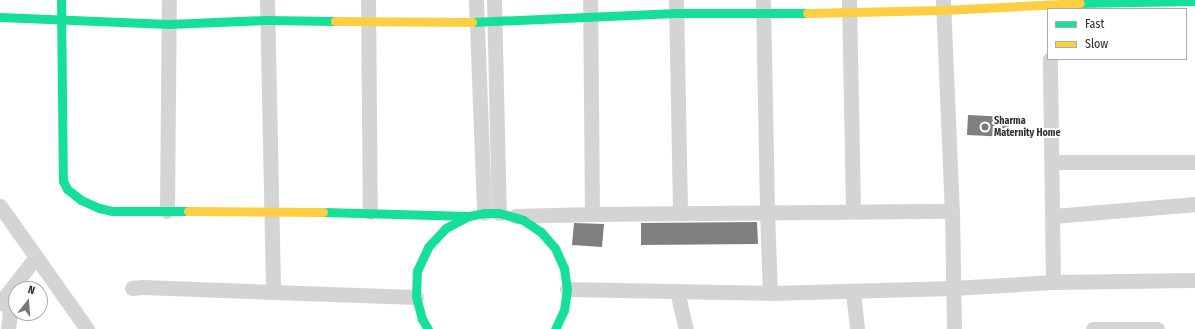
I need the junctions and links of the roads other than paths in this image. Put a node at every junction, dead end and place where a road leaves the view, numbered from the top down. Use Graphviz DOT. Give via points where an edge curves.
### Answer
graph roads {
  1 [pos="62,0"];
  2 [pos="169,0"];
  3 [pos="267,0"];
  4 [pos="368,0"];
  5 [pos="476,0"];
  6 [pos="494,0"];
  7 [pos="590,0"];
  8 [pos="1143,1"];
  9 [pos="1195,1"];
  10 [pos="1050,4"];
  11 [pos="943,5"];
  12 [pos="849,6"];
  13 [pos="676,7"];
  14 [pos="763,7"];
  15 [pos="0,17"];
  16 [pos="590,17"];
  17 [pos="62,19"];
  18 [pos="266,20"];
  19 [pos="368,22"];
  20 [pos="495,22"];
  21 [pos="476,23"];
  22 [pos="169,24"];
  23 [pos="1050,60"];
  24 [pos="1052,162"];
  25 [pos="1195,162"];
  26 [pos="1195,204"];
  27 [pos="0,206"];
  28 [pos="167,211"];
  29 [pos="952,211"];
  30 [pos="271,212"];
  31 [pos="370,212"];
  32 [pos="766,212"];
  33 [pos="853,212"];
  34 [pos="680,213"];
  35 [pos="592,214"];
  36 [pos="477,215"];
  37 [pos="505,215"];
  38 [pos="1053,216"];
  39 [pos="36,258"];
  40 [pos="1195,280"];
  41 [pos="1053,282"];
  42 [pos="132,288"];
  43 [pos="953,288"];
  44 [pos="567,289"];
  45 [pos="854,290"];
  46 [pos="677,291"];
  47 [pos="273,292"];
  48 [pos="770,292"];
  49 [pos="416,297"];
  50 [pos="2,300"];
  51 [pos="8,329"];
  52 [pos="86,329"];
  53 [pos="428,329"];
  54 [pos="555,329"];
  55 [pos="686,329"];
  56 [pos="857,329"];
  57 [pos="954,329"];
  58 [pos="1093,329"];
  59 [pos="1157,329"];
  1 -- 17 [label="street"];
  2 -- 22 [label="street"];
  3 -- 18 [label="street"];
  4 -- 19 [label="street"];
  5 -- 21 [label="street"];
  6 -- 20 [label="street"];
  7 -- 16 [label="street"];
  8 -- 9 [label="street"];
  8 -- 10 [label="street"];
  10 -- 11 [label="street"];
  11 -- 12 [label="street"];
  11 -- 29 [label="street"];
  12 -- 14 [label="street"];
  12 -- 33 [label="street"];
  13 -- 14 [label="street"];
  13 -- 16 [label="street"];
  13 -- 34 [label="street"];
  14 -- 32 [label="street"];
  15 -- 17 [label="street"];
  16 -- 20 [label="street"];
  16 -- 35 [label="street"];
  17 -- 22 [label="street"];
  17 -- 28 [label="street" via="63,181 67,189 81,200 112,211"];
  18 -- 19 [label="street"];
  18 -- 22 [label="street"];
  18 -- 30 [label="street"];
  19 -- 21 [label="street"];
  19 -- 31 [label="street"];
  20 -- 21 [label="street"];
  20 -- 37 [label="street"];
  21 -- 36 [label="street"];
  22 -- 28 [label="street"];
  23 -- 24 [label="street"];
  24 -- 25 [label="street"];
  24 -- 38 [label="street"];
  26 -- 38 [label="street"];
  27 -- 39 [label="street"];
  28 -- 30 [label="street"];
  29 -- 33 [label="street"];
  29 -- 43 [label="street"];
  30 -- 31 [label="street"];
  30 -- 47 [label="street"];
  31 -- 36 [label="street"];
  32 -- 33 [label="street"];
  32 -- 34 [label="street"];
  32 -- 48 [label="street"];
  34 -- 35 [label="street"];
  35 -- 37 [label="street"];
  36 -- 37 [label="street"];
  36 -- 49 [label="street" via="446,228 428,247 417,271"];
  37 -- 44 [label="street" via="523,220 541,232 555,248 564,268"];
  38 -- 41 [label="street"];
  39 -- 50 [label="street"];
  39 -- 52 [label="street"];
  40 -- 41 [label="street"];
  41 -- 43 [label="street"];
  42 -- 47 [label="street"];
  43 -- 45 [label="street"];
  43 -- 57 [label="street"];
  44 -- 46 [label="street"];
  44 -- 54 [label="street" via="564,310"];
  45 -- 48 [label="street"];
  45 -- 56 [label="street"];
  46 -- 48 [label="street"];
  46 -- 55 [label="street"];
  47 -- 49 [label="street"];
  49 -- 53 [label="street" via="422,319"];
  50 -- 51 [label="street" via="10,313"];
  58 -- 59 [label="street"];
}
